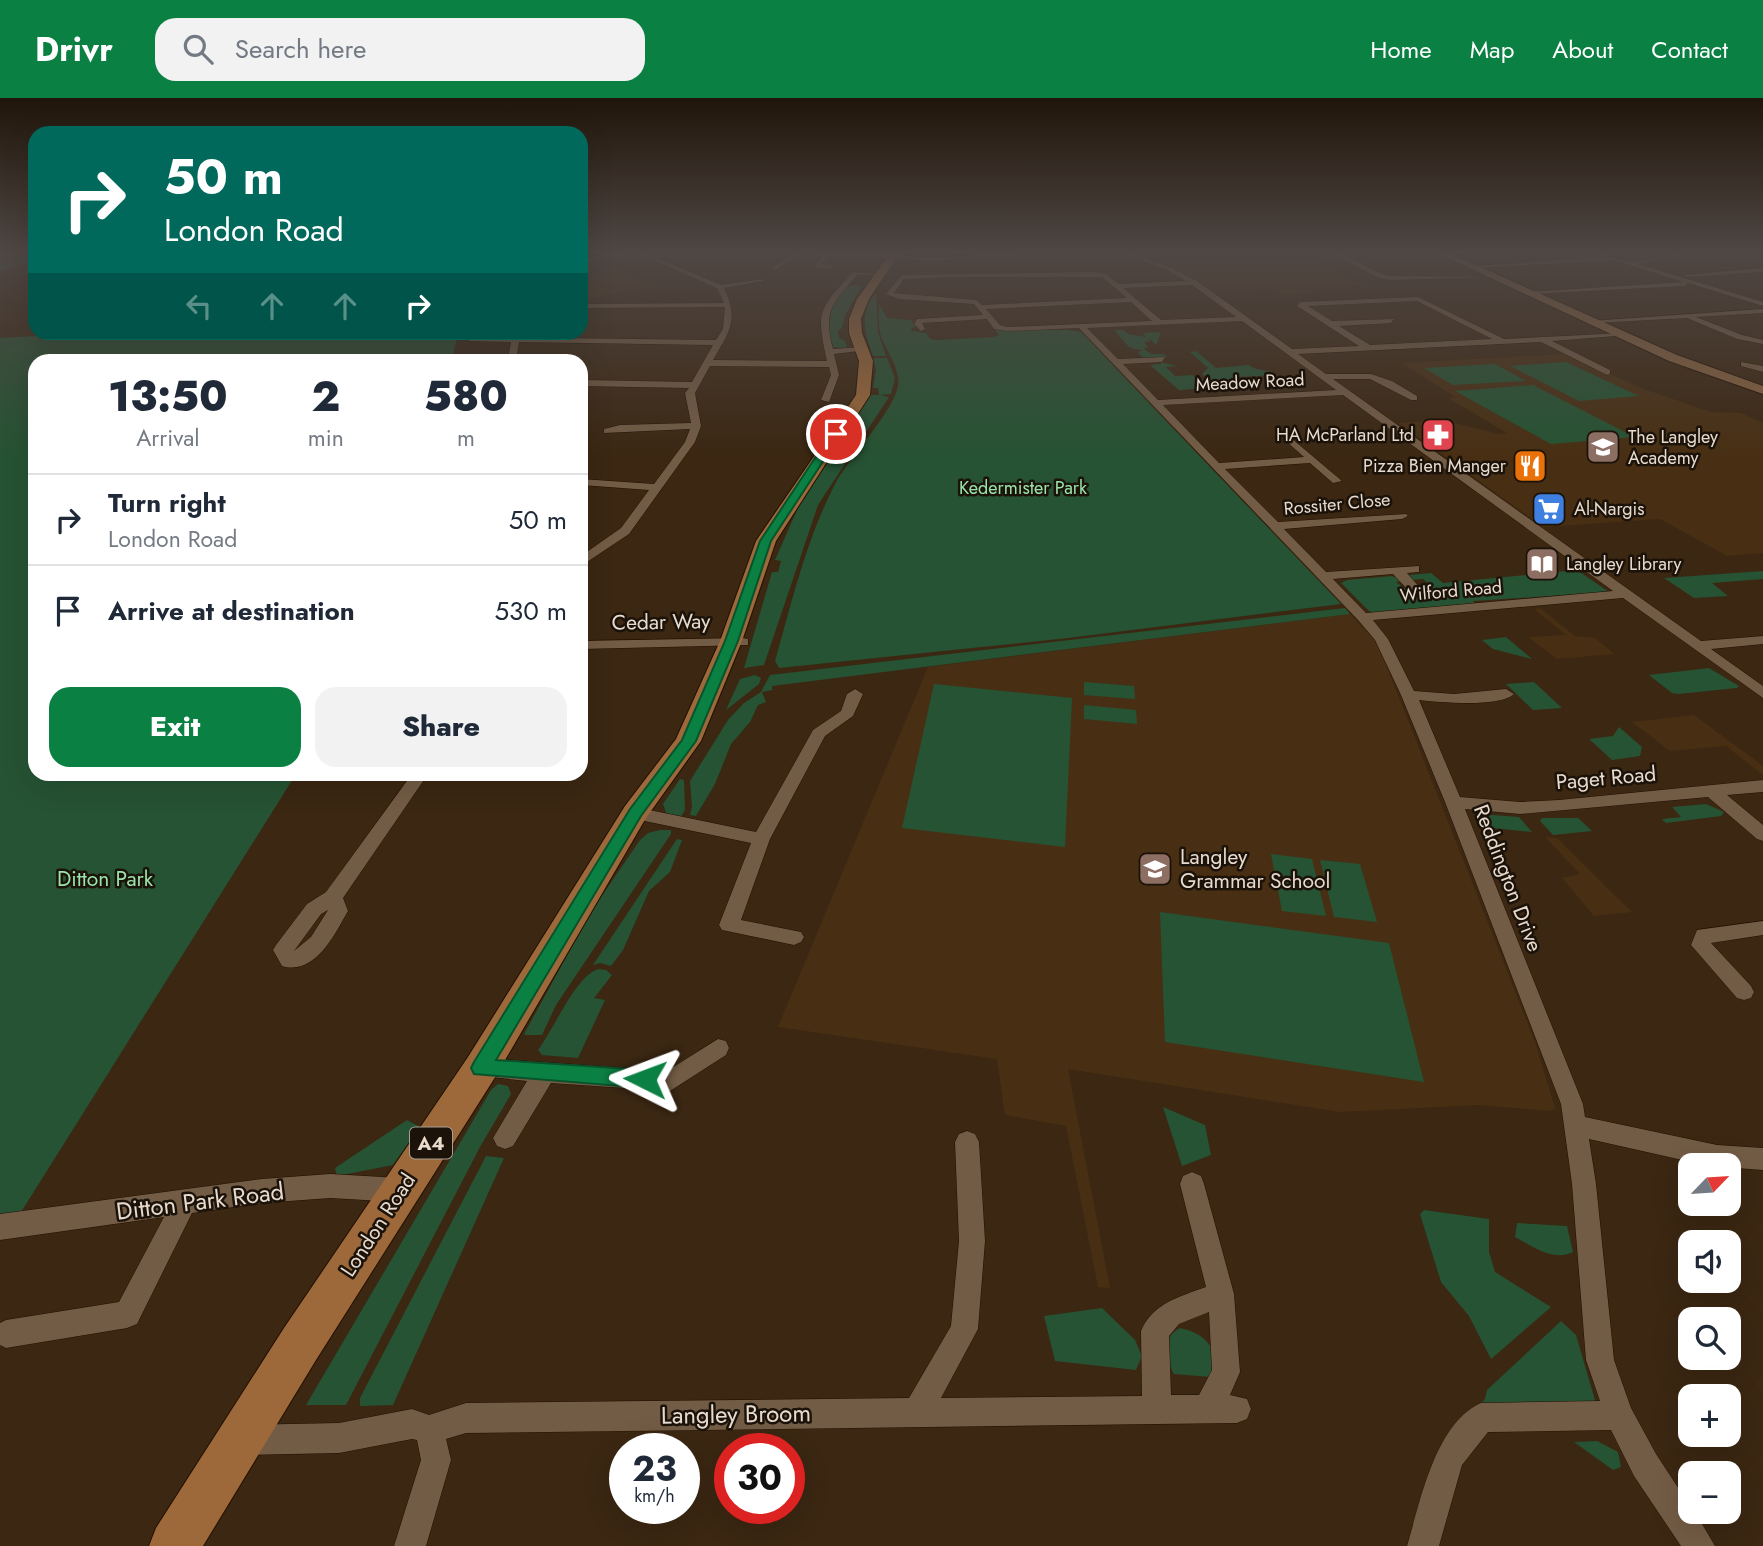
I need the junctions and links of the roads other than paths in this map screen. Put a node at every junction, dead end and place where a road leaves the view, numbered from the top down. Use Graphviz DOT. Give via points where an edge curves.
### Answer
graph roads {
  1 [pos="729,321"];
  2 [pos="825,321"];
  3 [pos="855,321"];
  4 [pos="927,321"];
  5 [pos="991,321"];
  6 [pos="1157,321"];
  7 [pos="1211,321"];
  8 [pos="1246,321"];
  9 [pos="1324,321"];
  10 [pos="1391,321"];
  11 [pos="1461,321"];
  12 [pos="1595,321"];
  13 [pos="1603,321"];
  14 [pos="1697,321"];
  15 [pos="1160,323"];
  16 [pos="1329,324"];
  17 [pos="1081,326"];
  18 [pos="921,329"];
  19 [pos="1625,335"];
  20 [pos="515,340"];
  21 [pos="1542,340"];
  22 [pos="1503,342"];
  23 [pos="1763,342"];
  24 [pos="721,343"];
  25 [pos="1368,348"];
  26 [pos="863,350"];
  27 [pos="829,352"];
  28 [pos="1290,352"];
  29 [pos="513,354"];
  30 [pos="1162,359"];
  31 [pos="1116,362"];
  32 [pos="708,363"];
  33 [pos="834,364"];
  34 [pos="1744,364"];
  35 [pos="1763,369"];
  36 [pos="1607,372"];
  37 [pos="1324,377"];
  38 [pos="588,383"];
  39 [pos="694,385"];
  40 [pos="1763,390"];
  41 [pos="1346,392"];
  42 [pos="1414,398"];
  43 [pos="826,400"];
  44 [pos="1156,404"];
  45 [pos="696,426"];
  46 [pos="608,431"];
  47 [pos="1292,442"];
  48 [pos="1312,460"];
  49 [pos="1216,466"];
  50 [pos="1337,481"];
  51 [pos="588,482"];
  52 [pos="655,487"];
  53 [pos="1402,516"];
  54 [pos="1275,526"];
  55 [pos="588,556"];
  56 [pos="1415,569"];
  57 [pos="1396,570"];
  58 [pos="1324,576"];
  59 [pos="1415,589"];
  60 [pos="1626,594"];
  61 [pos="1363,617"];
  62 [pos="1763,639"];
  63 [pos="737,641"];
  64 [pos="588,645"];
  65 [pos="1698,646"];
  66 [pos="1763,693"];
  67 [pos="855,694"];
  68 [pos="1506,694"];
  69 [pos="1409,695"];
  70 [pos="415,781"];
  71 [pos="1763,786"];
  72 [pos="1712,791"];
  73 [pos="1454,802"];
  74 [pos="635,813"];
  75 [pos="1763,835"];
  76 [pos="761,839"];
  77 [pos="332,897"];
  78 [pos="1763,928"];
  79 [pos="794,937"];
  80 [pos="1744,992"];
  81 [pos="718,1048"];
  82 [pos="481,1068"];
  83 [pos="544,1074"];
  84 [pos="1576,1125"];
  85 [pos="505,1138"];
  86 [pos="967,1142"];
  87 [pos="1763,1159"];
  88 [pos="1192,1184"];
  89 [pos="400,1190"];
  90 [pos="184,1203"];
  91 [pos="0,1227"];
  92 [pos="1222,1294"];
  93 [pos="6,1335"];
  94 [pos="1207,1409"];
  95 [pos="1237,1409"];
  96 [pos="1157,1410"];
  97 [pos="917,1412"];
  98 [pos="1619,1415"];
  99 [pos="429,1430"];
  100 [pos="239,1440"];
  101 [pos="174,1546"];
  102 [pos="410,1546"];
  103 [pos="1423,1546"];
  104 [pos="1699,1546"];
  1 -- 24 [label="street"];
  2 -- 27 [label="street"];
  3 -- 26 [label="main road"];
  4 -- 18 [label="street" via="920,321"];
  5 -- 17 [label="street" via="1007,330"];
  6 -- 15 [label="street"];
  7 -- 15 [label="street"];
  8 -- 28 [label="street"];
  9 -- 16 [label="street"];
  10 -- 16 [label="street"];
  11 -- 22 [label="street"];
  12 -- 13 [label="street"];
  12 -- 19 [label="street"];
  14 -- 23 [label="street"];
  15 -- 17 [label="street"];
  16 -- 25 [label="street"];
  17 -- 31 [label="street, Reddington Drive"];
  19 -- 21 [label="street"];
  19 -- 40 [label="street" via="1689,365"];
  20 -- 24 [label="street"];
  20 -- 29 [label="street"];
  21 -- 22 [label="street"];
  21 -- 36 [label="street"];
  22 -- 25 [label="street"];
  24 -- 32 [label="street"];
  25 -- 28 [label="street"];
  26 -- 27 [label="street"];
  26 -- 63 [label="main road, London Road" via="867,377 863,395 766,541 747,595 754,610"];
  27 -- 33 [label="street"];
  28 -- 37 [label="street"];
  30 -- 31 [label="street"];
  31 -- 44 [label="street, Reddington Drive"];
  32 -- 33 [label="street"];
  32 -- 39 [label="street"];
  33 -- 43 [label="street"];
  34 -- 35 [label="street"];
  37 -- 41 [label="street"];
  37 -- 42 [label="street" via="1370,374"];
  38 -- 39 [label="street"];
  39 -- 45 [label="street" via="690,393"];
  41 -- 44 [label="street, Meadow Road"];
  41 -- 60 [label="street"];
  44 -- 49 [label="street, Reddington Drive"];
  45 -- 46 [label="street"];
  45 -- 52 [label="street" via="690,443"];
  47 -- 48 [label="street"];
  48 -- 49 [label="street"];
  48 -- 50 [label="street"];
  49 -- 54 [label="street, Reddington Drive"];
  51 -- 52 [label="street"];
  52 -- 55 [label="street" via="625,530"];
  53 -- 54 [label="street, Rossiter Close"];
  54 -- 58 [label="street, Reddington Drive"];
  56 -- 57 [label="street"];
  57 -- 58 [label="street"];
  57 -- 59 [label="street"];
  58 -- 61 [label="street, Reddington Drive"];
  60 -- 61 [label="street, Wilford Road"];
  60 -- 65 [label="street"];
  61 -- 69 [label="street, Reddington Drive" via="1381,639"];
  62 -- 65 [label="street"];
  63 -- 64 [label="street, Cedar Way"];
  63 -- 74 [label="main road, London Road / A4" via="726,689"];
  65 -- 66 [label="street"];
  67 -- 76 [label="street" via="848,713 819,733"];
  68 -- 69 [label="street" via="1454,699"];
  69 -- 73 [label="street, Reddington Drive"];
  70 -- 77 [label="street"];
  71 -- 72 [label="street, Paget Road"];
  72 -- 73 [label="street, Paget Road" via="1534,807"];
  72 -- 75 [label="street"];
  73 -- 84 [label="street, Reddington Drive" via="1572,1104"];
  74 -- 76 [label="street"];
  74 -- 82 [label="main road, London Road / A4"];
  76 -- 79 [label="street" via="729,925"];
  78 -- 80 [label="street" via="1704,936 1700,945"];
  81 -- 83 [label="street" via="670,1081"];
  82 -- 83 [label="street"];
  82 -- 89 [label="main road, London Road / A4"];
  83 -- 85 [label="street"];
  84 -- 87 [label="street" via="1717,1156"];
  84 -- 98 [label="street, Reddington Drive" via="1600,1360"];
  86 -- 97 [label="street" via="972,1241 964,1329"];
  88 -- 92 [label="street"];
  89 -- 90 [label="street, Ditton Park Road" via="330,1186"];
  89 -- 100 [label="main road, London Road / A4"];
  90 -- 91 [label="street, Ditton Park Road"];
  90 -- 93 [label="street" via="127,1314"];
  92 -- 94 [label="street" via="1226,1372"];
  92 -- 96 [label="street" via="1170,1314 1155,1331"];
  94 -- 95 [label="street, Langley Broom"];
  94 -- 96 [label="street, Langley Broom"];
  96 -- 97 [label="street, Langley Broom"];
  97 -- 99 [label="street, Langley Broom" via="466,1418"];
  98 -- 103 [label="street" via="1481,1418 1449,1457"];
  98 -- 104 [label="street, Reddington Drive" via="1645,1465"];
  99 -- 100 [label="street, Langley Broom" via="412,1424 339,1438"];
  99 -- 102 [label="street" via="436,1460"];
  100 -- 101 [label="main road, London Road / A4"];
}
